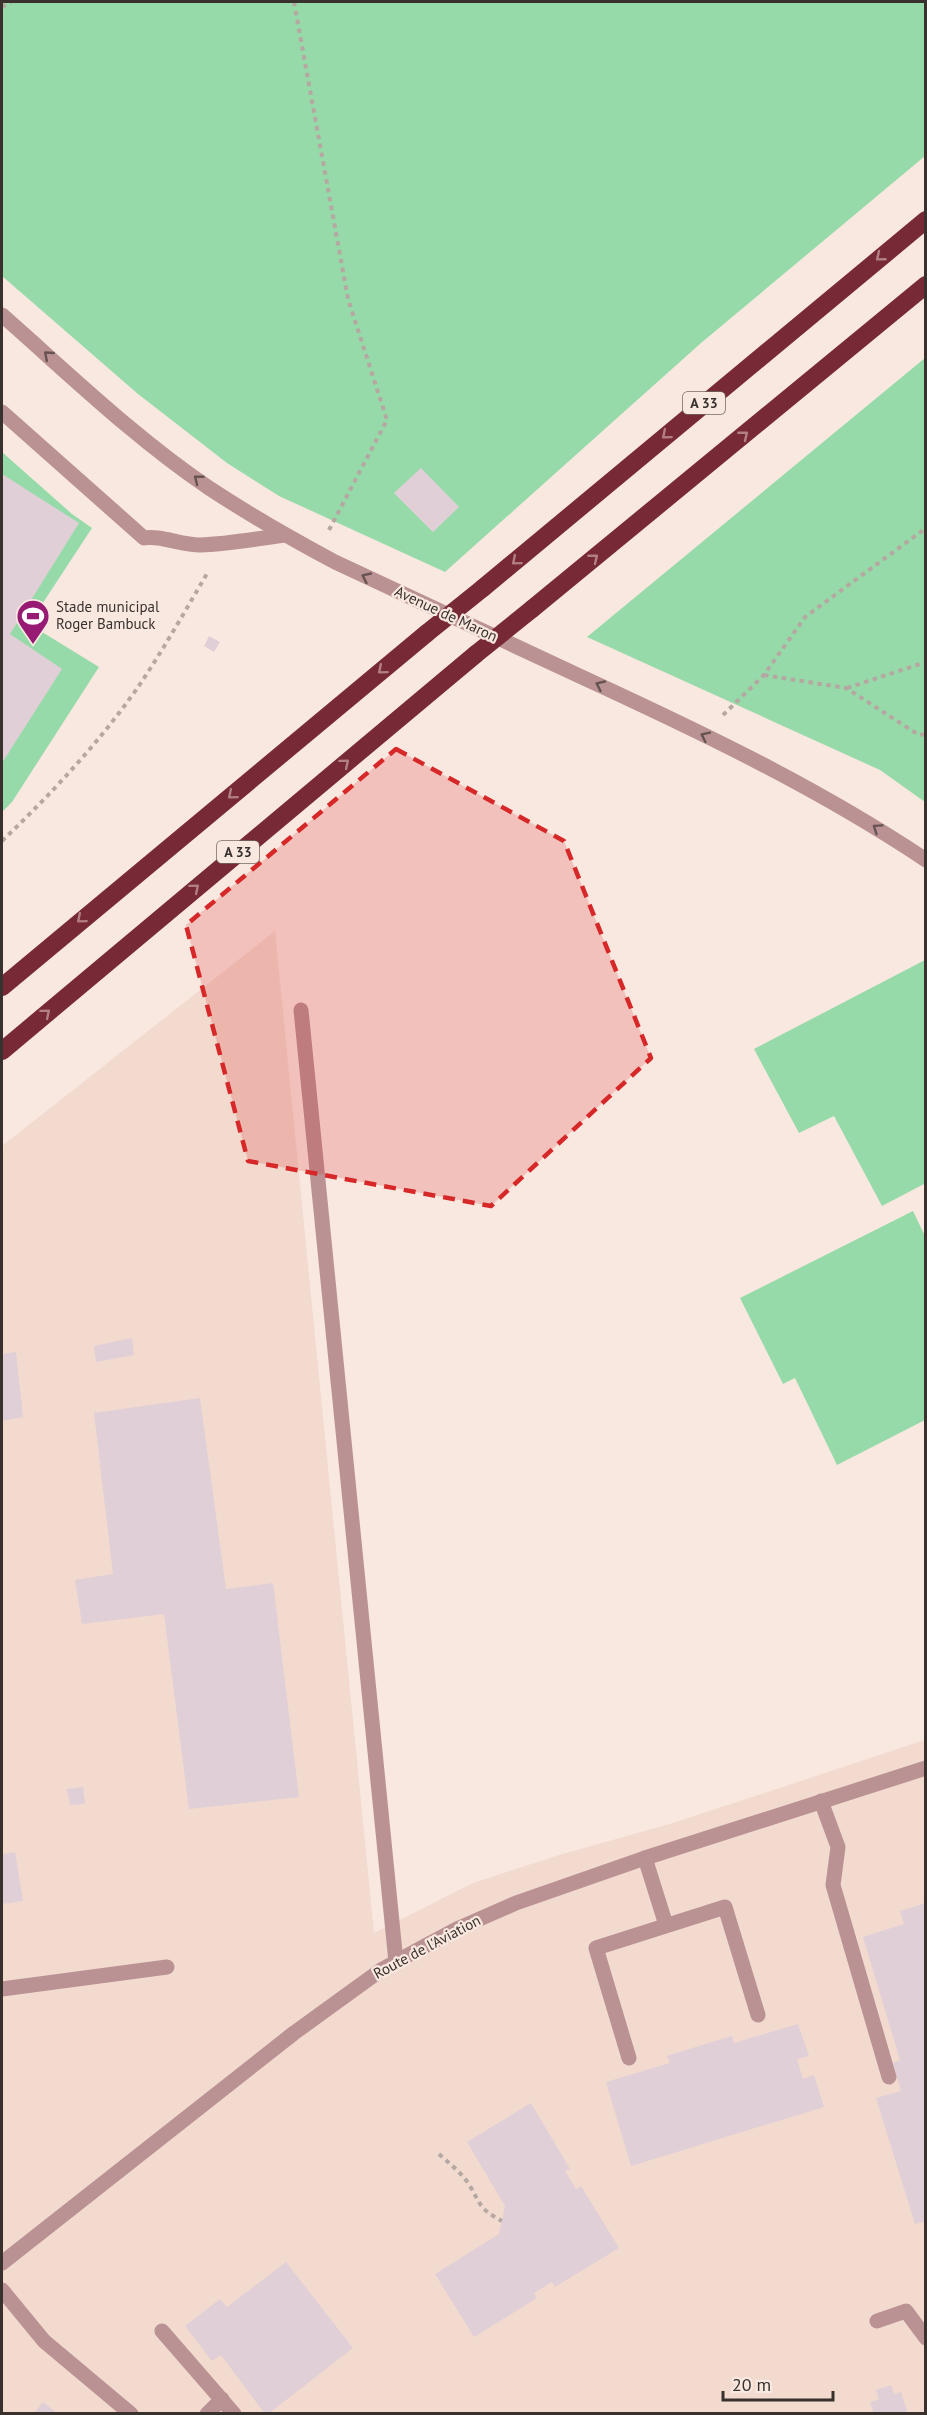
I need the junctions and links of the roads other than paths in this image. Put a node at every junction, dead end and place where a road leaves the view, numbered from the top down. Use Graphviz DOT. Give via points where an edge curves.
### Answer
graph roads {
  1 [pos="926,220"];
  2 [pos="926,285"];
  3 [pos="2,315"];
  4 [pos="2,412"];
  5 [pos="284,535"];
  6 [pos="926,860"];
  7 [pos="2,987"];
  8 [pos="301,1010"];
  9 [pos="2,1051"];
  10 [pos="926,1768"];
  11 [pos="821,1801"];
  12 [pos="645,1858"];
  13 [pos="666,1925"];
  14 [pos="396,1962"];
  15 [pos="167,1967"];
  16 [pos="2,1989"];
  17 [pos="758,2015"];
  18 [pos="628,2058"];
  19 [pos="889,2076"];
  20 [pos="2,2263"];
  21 [pos="2,2290"];
  22 [pos="877,2321"];
  23 [pos="162,2331"];
  24 [pos="926,2338"];
  25 [pos="222,2399"];
  26 [pos="131,2414"];
  27 [pos="207,2414"];
  28 [pos="234,2414"];
  1 -- 7 [label="highway, A 33, one-way, bridge"];
  9 -- 2 [label="highway, A 33, one-way, bridge" via="476,654"];
  5 -- 3 [label="street, Avenue de Maron, one-way" via="208,487 136,431"];
  4 -- 5 [label="street" via="144,538 178,544 225,543"];
  6 -- 5 [label="street, Avenue de Maron, one-way" via="798,782"];
  8 -- 14 [label="street"];
  10 -- 11 [label="street, Route de l'Aviation"];
  11 -- 12 [label="street, Route de l'Aviation"];
  11 -- 19 [label="street" via="838,1847 833,1885"];
  12 -- 13 [label="street"];
  12 -- 14 [label="street, Route de l'Aviation" via="486,1915"];
  13 -- 17 [label="street" via="725,1907"];
  13 -- 18 [label="street" via="596,1948"];
  14 -- 20 [label="street, Route de l'Aviation" via="302,2027"];
  15 -- 16 [label="street"];
  21 -- 26 [label="street" via="44,2341"];
  22 -- 24 [label="street" via="906,2311"];
  23 -- 25 [label="street"];
  25 -- 27 [label="street"];
  25 -- 28 [label="street"];
}
